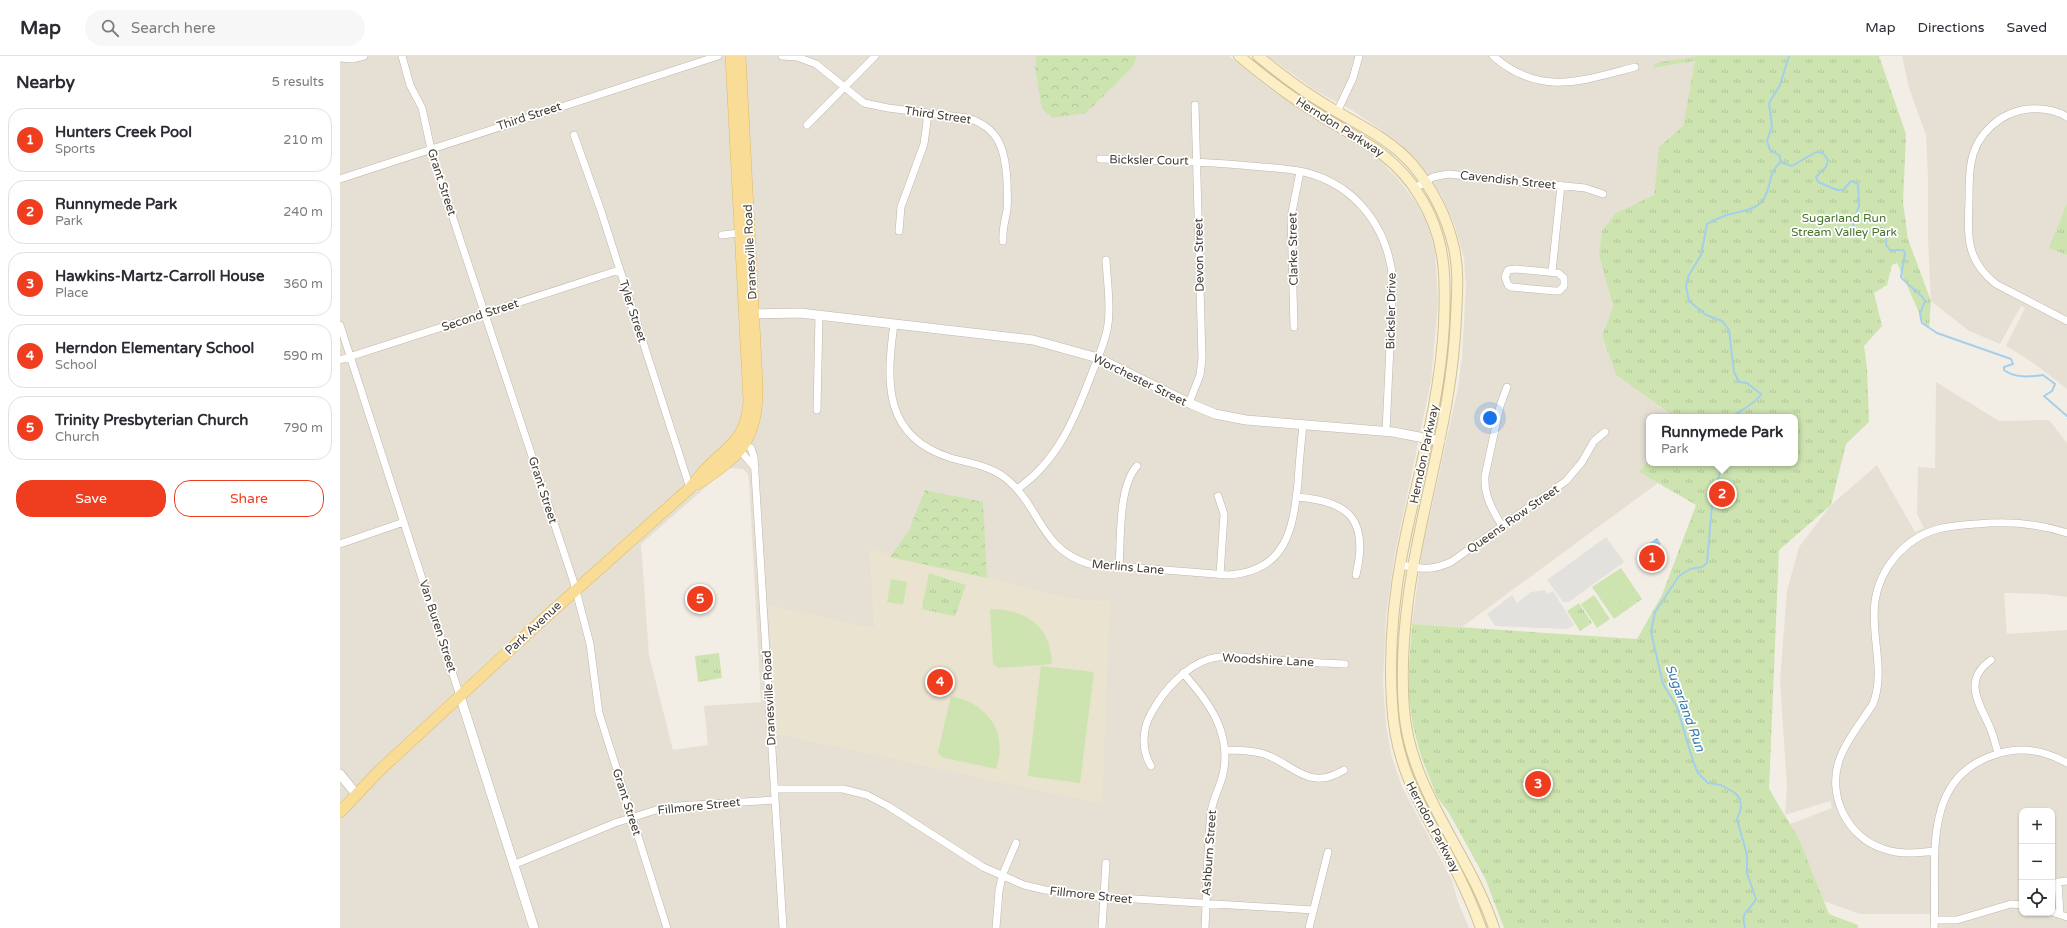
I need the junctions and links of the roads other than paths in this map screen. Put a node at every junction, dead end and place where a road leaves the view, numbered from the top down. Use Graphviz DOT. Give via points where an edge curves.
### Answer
graph roads {
  1 [pos="364,56"];
  2 [pos="402,56"];
  3 [pos="718,56"];
  4 [pos="731,56"];
  5 [pos="740,56"];
  6 [pos="782,56"];
  7 [pos="875,56"];
  8 [pos="1239,56"];
  9 [pos="1258,56"];
  10 [pos="1359,56"];
  11 [pos="1493,56"];
  12 [pos="340,58"];
  13 [pos="1635,67"];
  14 [pos="844,87"];
  15 [pos="1195,104"];
  16 [pos="1337,112"];
  17 [pos="928,113"];
  18 [pos="2067,117"];
  19 [pos="807,125"];
  20 [pos="574,135"];
  21 [pos="431,148"];
  22 [pos="1100,159"];
  23 [pos="1197,161"];
  24 [pos="1300,172"];
  25 [pos="340,178"];
  26 [pos="1426,182"];
  27 [pos="1561,185"];
  28 [pos="1415,188"];
  29 [pos="1603,194"];
  30 [pos="900,231"];
  31 [pos="739,233"];
  32 [pos="722,235"];
  33 [pos="1004,241"];
  34 [pos="1106,260"];
  35 [pos="619,270"];
  36 [pos="1552,272"];
  37 [pos="484,313"];
  38 [pos="749,314"];
  39 [pos="819,315"];
  40 [pos="2067,321"];
  41 [pos="340,324"];
  42 [pos="894,324"];
  43 [pos="1294,327"];
  44 [pos="350,357"];
  45 [pos="1098,358"];
  46 [pos="340,360"];
  47 [pos="1507,387"];
  48 [pos="1189,403"];
  49 [pos="817,410"];
  50 [pos="1303,425"];
  51 [pos="1386,431"];
  52 [pos="1605,432"];
  53 [pos="1428,438"];
  54 [pos="1440,441"];
  55 [pos="740,447"];
  56 [pos="1137,466"];
  57 [pos="755,468"];
  58 [pos="690,488"];
  59 [pos="1017,489"];
  60 [pos="1218,496"];
  61 [pos="1296,497"];
  62 [pos="404,522"];
  63 [pos="1502,526"];
  64 [pos="2067,533"];
  65 [pos="340,544"];
  66 [pos="1401,565"];
  67 [pos="1413,567"];
  68 [pos="1119,568"];
  69 [pos="1220,575"];
  70 [pos="1356,575"];
  71 [pos="575,589"];
  72 [pos="1991,660"];
  73 [pos="1345,664"];
  74 [pos="1183,673"];
  75 [pos="460,696"];
  76 [pos="1225,750"];
  77 [pos="1998,753"];
  78 [pos="2067,763"];
  79 [pos="1151,766"];
  80 [pos="1344,770"];
  81 [pos="340,774"];
  82 [pos="774,789"];
  83 [pos="354,792"];
  84 [pos="775,800"];
  85 [pos="340,803"];
  86 [pos="340,812"];
  87 [pos="631,816"];
  88 [pos="1016,843"];
  89 [pos="1328,852"];
  90 [pos="1935,852"];
  91 [pos="1106,863"];
  92 [pos="513,864"];
  93 [pos="1002,876"];
  94 [pos="2067,881"];
  95 [pos="1102,898"];
  96 [pos="1206,903"];
  97 [pos="2019,905"];
  98 [pos="1313,910"];
  99 [pos="2063,916"];
  100 [pos="1935,920"];
  101 [pos="534,928"];
  102 [pos="667,928"];
  103 [pos="783,928"];
  104 [pos="996,928"];
  105 [pos="1102,928"];
  106 [pos="1205,928"];
  107 [pos="1309,928"];
  108 [pos="1481,928"];
  109 [pos="1494,928"];
  110 [pos="1934,928"];
  1 -- 12 [label="street"];
  2 -- 21 [label="street, Grant Street" via="410,85 422,108"];
  3 -- 21 [label="street, Third Street"];
  4 -- 31 [label="main road, Dranesville Road"];
  5 -- 38 [label="main road, Dranesville Road"];
  6 -- 14 [label="street, Third Street" via="816,64"];
  7 -- 14 [label="street"];
  8 -- 28 [label="main road, Herndon Parkway" via="1309,109 1374,147 1394,163"];
  9 -- 16 [label="main road, Herndon Parkway" via="1296,86"];
  10 -- 16 [label="street" via="1353,78"];
  11 -- 13 [label="street" via="1517,73 1553,83 1579,82"];
  14 -- 17 [label="street, Third Street" via="864,103 882,108"];
  14 -- 19 [label="street"];
  15 -- 23 [label="street, Devon Street"];
  16 -- 26 [label="main road, Herndon Parkway" via="1382,138 1410,162"];
  17 -- 30 [label="street" via="924,144 901,207"];
  17 -- 33 [label="street, Third Street" via="976,120 997,138 1002,147 1006,166 1008,200 1003,227"];
  18 -- 40 [label="street" via="2045,110 2024,110 2004,116 1985,132 1976,146 1971,161 1968,232 1971,253 1988,278"];
  20 -- 35 [label="street, Tyler Street"];
  21 -- 25 [label="street, Third Street"];
  21 -- 37 [label="street, Grant Street"];
  22 -- 23 [label="street, Bicksler Court"];
  23 -- 24 [label="street, Bicksler Drive"];
  23 -- 48 [label="street, Devon Street" via="1202,359 1200,375"];
  24 -- 43 [label="street, Clarke Street" via="1291,217"];
  24 -- 51 [label="street, Bicksler Drive" via="1329,181 1353,197 1374,221 1388,252 1393,282"];
  26 -- 27 [label="street, Cavendish Street" via="1448,174"];
  26 -- 28 [label="street, Cavendish Street"];
  26 -- 54 [label="main road, Herndon Parkway" via="1448,226 1457,273 1453,372"];
  27 -- 29 [label="street, Cavendish Street" via="1585,188"];
  27 -- 36 [label="street"];
  28 -- 53 [label="main road, Herndon Parkway" via="1435,226 1446,275 1440,374"];
  31 -- 32 [label="street"];
  31 -- 38 [label="main road, Dranesville Road"];
  34 -- 45 [label="street" via="1108,324"];
  35 -- 37 [label="street, Second Street"];
  35 -- 58 [label="street, Tyler Street"];
  36 -- 36 [label="street" via="1564,278 1564,286 1559,291 1511,287 1505,281 1506,273 1512,269"];
  37 -- 44 [label="street, Second Street"];
  37 -- 71 [label="street, Grant Street"];
  38 -- 39 [label="street, Worchester Street"];
  38 -- 55 [label="main road, Dranesville Road" via="749,411"];
  39 -- 42 [label="street, Worchester Street"];
  39 -- 49 [label="street"];
  41 -- 44 [label="street, Van Buren Street"];
  42 -- 45 [label="street, Worchester Street" via="1024,338"];
  42 -- 59 [label="street, Merlins Lane" via="888,368 890,391 895,410 910,433 928,448 942,455 991,469"];
  44 -- 46 [label="street, Second Street"];
  44 -- 62 [label="street, Van Buren Street"];
  45 -- 48 [label="street, Worchester Street"];
  45 -- 59 [label="street" via="1069,428 1048,462"];
  47 -- 63 [label="street" via="1500,406 1484,485 1489,504"];
  48 -- 50 [label="street, Worchester Street" via="1231,418"];
  50 -- 51 [label="street, Worchester Street"];
  50 -- 61 [label="street, Merlins Lane"];
  51 -- 53 [label="street, Worchester Street"];
  52 -- 63 [label="street, Queens Row Street" via="1594,441 1582,462 1566,481"];
  53 -- 54 [label="street, Worchester Street"];
  53 -- 66 [label="main road, Herndon Parkway"];
  54 -- 67 [label="main road, Herndon Parkway"];
  55 -- 57 [label="street"];
  55 -- 57 [label="street, Dranesville Road" via="751,448"];
  55 -- 58 [label="main road, Park Avenue" via="706,469"];
  56 -- 68 [label="street" via="1126,486"];
  57 -- 82 [label="street, Dranesville Road"];
  58 -- 71 [label="main road, Park Avenue"];
  59 -- 68 [label="street, Merlins Lane" via="1047,535 1061,550 1089,564"];
  60 -- 69 [label="street" via="1224,514"];
  61 -- 69 [label="street, Merlins Lane" via="1291,530 1275,556 1248,572"];
  61 -- 70 [label="street" via="1325,500 1348,513 1354,521 1360,539 1360,560"];
  62 -- 65 [label="street"];
  62 -- 75 [label="street, Van Buren Street"];
  63 -- 67 [label="street, Queens Row Street" via="1451,562 1424,570"];
  64 -- 90 [label="street" via="2040,525 2007,522 1936,529 1905,546 1883,575 1874,612 1879,673 1876,695 1839,759 1836,791 1842,813 1863,839 1873,845 1900,853"];
  66 -- 67 [label="street, Queens Row Street"];
  66 -- 108 [label="main road, Herndon Parkway" via="1395,604 1391,678 1398,746 1417,800 1454,866"];
  67 -- 109 [label="main road, Herndon Parkway" via="1406,614 1403,688 1411,748 1428,796 1469,868"];
  68 -- 69 [label="street, Merlins Lane"];
  71 -- 75 [label="main road, Park Avenue"];
  71 -- 87 [label="street, Grant Street" via="590,644 599,713"];
  72 -- 77 [label="street" via="1976,677 1975,692"];
  73 -- 74 [label="street, Woodshire Lane" via="1221,657 1201,662"];
  74 -- 76 [label="street, Ashburn Street" via="1215,714"];
  74 -- 79 [label="street, Woodshire Lane" via="1153,709 1147,722 1144,748"];
  75 -- 83 [label="main road, Park Avenue"];
  75 -- 92 [label="street, Van Buren Street"];
  76 -- 80 [label="street" via="1244,750 1266,755 1294,771 1314,778 1330,777"];
  76 -- 96 [label="street, Ashburn Street" via="1221,781 1211,811"];
  77 -- 78 [label="street" via="2031,750 2054,756"];
  77 -- 90 [label="street" via="1975,763 1949,790 1937,822"];
  81 -- 83 [label="street"];
  82 -- 84 [label="street, Dranesville Road"];
  82 -- 93 [label="street, Fillmore Street" via="843,789 867,795 970,860"];
  83 -- 85 [label="main road, Park Avenue"];
  83 -- 86 [label="main road, Park Avenue"];
  84 -- 87 [label="street, Fillmore Street" via="677,806"];
  84 -- 103 [label="street, Dranesville Road"];
  87 -- 92 [label="street, Fillmore Street"];
  87 -- 102 [label="street, Grant Street"];
  88 -- 93 [label="street"];
  89 -- 98 [label="street"];
  90 -- 100 [label="street"];
  91 -- 95 [label="street"];
  92 -- 101 [label="street, Van Buren Street"];
  93 -- 95 [label="street, Fillmore Street" via="1045,890"];
  93 -- 104 [label="street"];
  94 -- 99 [label="street" via="2058,882"];
  95 -- 96 [label="street, Fillmore Street"];
  95 -- 105 [label="street"];
  96 -- 98 [label="street, Fillmore Street"];
  96 -- 106 [label="street, Ashburn Street"];
  97 -- 100 [label="street" via="2011,904 1957,920"];
  98 -- 107 [label="street"];
  100 -- 110 [label="street"];
}
